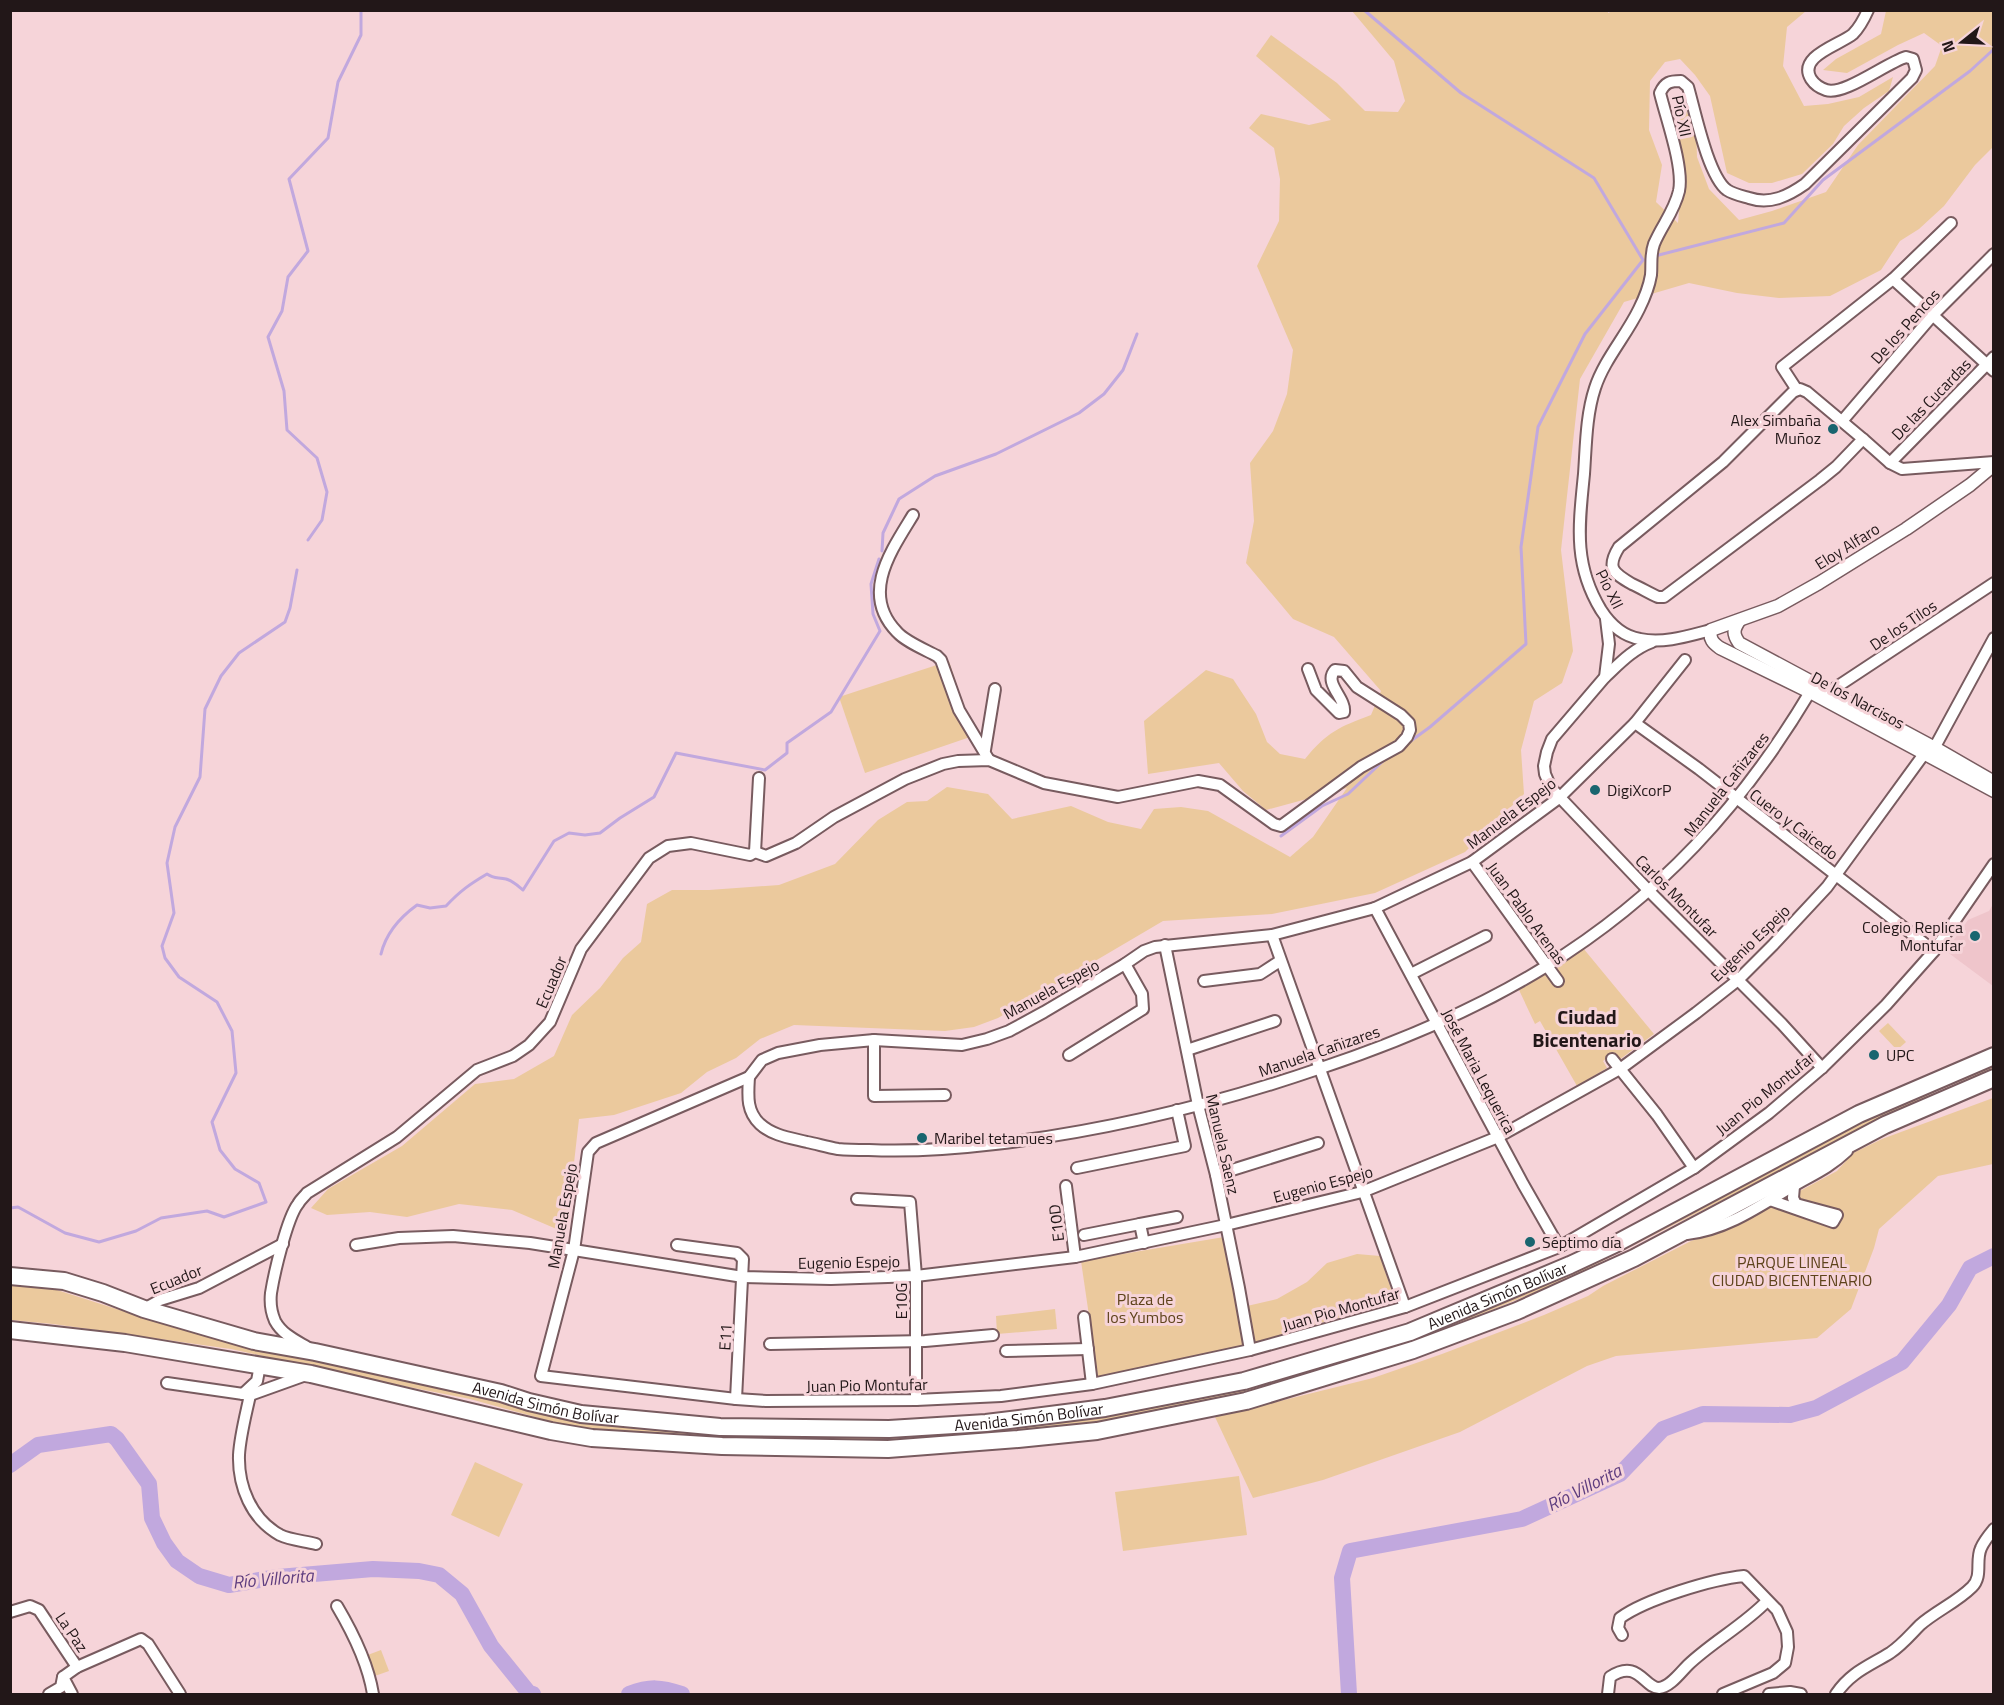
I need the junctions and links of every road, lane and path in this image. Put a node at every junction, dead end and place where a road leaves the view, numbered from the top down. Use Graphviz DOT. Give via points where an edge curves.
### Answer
graph roads {
  1 [pos="1868,10"];
  2 [pos="1951,223"];
  3 [pos="1994,254"];
  4 [pos="1893,279"];
  5 [pos="1933,315"];
  6 [pos="1991,364"];
  7 [pos="1797,390"];
  8 [pos="1843,420"];
  9 [pos="1863,439"];
  10 [pos="1890,463"];
  11 [pos="1994,464"];
  12 [pos="913,515"];
  13 [pos="1994,583"];
  14 [pos="1605,616"];
  15 [pos="1739,621"];
  16 [pos="1710,633"];
  17 [pos="1994,638"];
  18 [pos="1655,641"];
  19 [pos="1685,660"];
  20 [pos="1308,669"];
  21 [pos="1605,677"];
  22 [pos="995,689"];
  23 [pos="1810,692"];
  24 [pos="1829,692"];
  25 [pos="1635,723"];
  26 [pos="1930,753"];
  27 [pos="987,755"];
  28 [pos="759,778"];
  29 [pos="1994,782"];
  30 [pos="1994,791"];
  31 [pos="1559,798"];
  32 [pos="1737,799"];
  33 [pos="755,852"];
  34 [pos="1472,862"];
  35 [pos="1994,864"];
  36 [pos="1836,875"];
  37 [pos="1649,891"];
  38 [pos="1375,908"];
  39 [pos="1272,935"];
  40 [pos="1486,936"];
  41 [pos="1165,945"];
  42 [pos="1934,951"];
  43 [pos="1280,961"];
  44 [pos="1125,964"];
  45 [pos="1548,965"];
  46 [pos="1411,974"];
  47 [pos="1738,980"];
  48 [pos="1204,981"];
  49 [pos="1558,981"];
  50 [pos="1275,1021"];
  51 [pos="1438,1024"];
  52 [pos="874,1040"];
  53 [pos="1187,1050"];
  54 [pos="1069,1054"];
  55 [pos="1994,1056"];
  56 [pos="1612,1059"];
  57 [pos="1321,1068"];
  58 [pos="1822,1068"];
  59 [pos="1620,1069"];
  60 [pos="749,1077"];
  61 [pos="1994,1078"];
  62 [pos="945,1095"];
  63 [pos="1198,1105"];
  64 [pos="1177,1110"];
  65 [pos="1498,1137"];
  66 [pos="1860,1138"];
  67 [pos="1318,1143"];
  68 [pos="1077,1168"];
  69 [pos="1694,1168"];
  70 [pos="1216,1175"];
  71 [pos="1066,1186"];
  72 [pos="1794,1186"];
  73 [pos="1362,1191"];
  74 [pos="857,1199"];
  75 [pos="1770,1200"];
  76 [pos="1177,1217"];
  77 [pos="1140,1224"];
  78 [pos="1226,1225"];
  79 [pos="1681,1234"];
  80 [pos="1084,1235"];
  81 [pos="1144,1243"];
  82 [pos="283,1244"];
  83 [pos="356,1245"];
  84 [pos="677,1245"];
  85 [pos="1559,1247"];
  86 [pos="574,1250"];
  87 [pos="1075,1257"];
  88 [pos="10,1276"];
  89 [pos="744,1276"];
  90 [pos="916,1276"];
  91 [pos="1405,1307"];
  92 [pos="144,1309"];
  93 [pos="1084,1317"];
  94 [pos="10,1330"];
  95 [pos="993,1335"];
  96 [pos="916,1341"];
  97 [pos="770,1344"];
  98 [pos="1088,1349"];
  99 [pos="1250,1350"];
  100 [pos="1006,1351"];
  101 [pos="315,1352"];
  102 [pos="260,1365"];
  103 [pos="311,1374"];
  104 [pos="541,1376"];
  105 [pos="167,1383"];
  106 [pos="1092,1384"];
  107 [pos="246,1394"];
  108 [pos="736,1399"];
  109 [pos="916,1400"];
  110 [pos="1994,1529"];
  111 [pos="316,1544"];
  112 [pos="1767,1600"];
  113 [pos="337,1606"];
  114 [pos="10,1612"];
  115 [pos="1622,1635"];
  116 [pos="77,1667"];
  117 [pos="63,1677"];
  118 [pos="369,1692"];
  119 [pos="49,1695"];
  120 [pos="72,1695"];
  121 [pos="180,1695"];
  122 [pos="1608,1695"];
  123 [pos="1723,1695"];
  124 [pos="1769,1695"];
  125 [pos="1801,1695"];
  126 [pos="1836,1695"];
  1 -- 14 [label="street, Pío XII" via="1851,35 1812,60 1809,75 1814,84 1839,91 1906,57 1913,59 1916,70 1805,184 1789,195 1754,200 1728,191 1712,168 1688,87 1681,81 1670,81 1660,93 1679,170 1679,189 1672,212 1654,244 1648,289 1595,388 1589,417 1580,547 1584,573"];
  2 -- 4 [label="street"];
  3 -- 5 [label="street, De los Pencos"];
  4 -- 5 [label="street"];
  4 -- 7 [label="street" via="1782,367"];
  5 -- 6 [label="street"];
  5 -- 8 [label="street, De los Pencos"];
  6 -- 10 [label="street, De las Cucardas"];
  7 -- 8 [label="street" via="1807,392"];
  7 -- 9 [label="street" via="1723,462 1619,547 1612,562 1616,575 1664,597 1820,480"];
  8 -- 9 [label="street"];
  9 -- 10 [label="street"];
  10 -- 11 [label="street" via="1902,469"];
  11 -- 15 [label="street, Eloy Alfaro" via="1957,494 1850,565 1779,606"];
  12 -- 27 [label="street" via="890,552 880,578 880,600 886,620 898,634 941,660 959,710"];
  13 -- 24 [label="street, De los Tilos"];
  14 -- 18 [label="street, Pío XII" via="1625,634"];
  14 -- 21 [label="street" via="1609,644"];
  15 -- 16 [label="street, Eloy Alfaro"];
  15 -- 24 [label="street, De los Narcisos" via="1734,636 1739,643"];
  16 -- 18 [label="street, Pío XII"];
  16 -- 23 [label="street, De los Narcisos" via="1720,648"];
  17 -- 26 [label="street, Eugenio Espejo"];
  18 -- 21 [label="street, Carlos Montufar" via="1626,656"];
  19 -- 25 [label="street, Manuela Espejo"];
  20 -- 27 [label="street" via="1316,690 1339,713 1344,712 1345,706 1331,677 1340,669 1357,687 1401,715 1410,730 1399,746 1361,767 1281,826 1211,782 1198,781 1118,797 1044,783"];
  21 -- 31 [label="street, Carlos Montufar" via="1552,739 1547,752 1545,774"];
  22 -- 27 [label="street"];
  23 -- 26 [label="street, De los Narcisos"];
  23 -- 32 [label="street, Manuela Cañizares"];
  24 -- 26 [label="street, De los Narcisos"];
  25 -- 31 [label="street, Manuela Espejo"];
  25 -- 32 [label="street, Cuero y Caicedo"];
  26 -- 29 [label="street, De los Narcisos"];
  26 -- 30 [label="street, De los Narcisos"];
  26 -- 36 [label="street, Eugenio Espejo"];
  27 -- 33 [label="street, Ecuador" via="943,764 905,779 834,817 796,843 766,856"];
  28 -- 33 [label="street"];
  31 -- 34 [label="street, Manuela Espejo"];
  31 -- 37 [label="street, Carlos Montufar"];
  32 -- 36 [label="street, Cuero y Caicedo"];
  32 -- 37 [label="street, Manuela Cañizares" via="1694,849"];
  33 -- 82 [label="street, Ecuador" via="750,855 691,843 668,846 650,858 581,949 550,1022 529,1046 477,1070 397,1137 307,1193 293,1212"];
  34 -- 38 [label="street, Manuela Espejo"];
  34 -- 45 [label="street, Juan Pablo Arenas"];
  35 -- 42 [label="street, Juan Pio Montufar"];
  36 -- 42 [label="street, Cuero y Caicedo"];
  36 -- 47 [label="street, Eugenio Espejo"];
  37 -- 45 [label="street, Manuela Cañizares"];
  37 -- 47 [label="street, Carlos Montufar"];
  38 -- 39 [label="street, Manuela Espejo"];
  38 -- 46 [label="street, José Maria Lequerica"];
  39 -- 41 [label="street, Manuela Espejo"];
  39 -- 43 [label="street"];
  40 -- 46 [label="street"];
  41 -- 44 [label="street, Manuela Espejo" via="1144,951"];
  41 -- 53 [label="street, Manuela Saenz"];
  42 -- 58 [label="street, Juan Pio Montufar"];
  43 -- 48 [label="street" via="1260,974"];
  43 -- 57 [label="street"];
  44 -- 52 [label="street, Manuela Espejo" via="1044,1012 987,1039 962,1045"];
  44 -- 54 [label="street" via="1142,994 1143,1009"];
  45 -- 49 [label="street, Juan Pablo Arenas"];
  45 -- 51 [label="street, Manuela Cañizares"];
  46 -- 51 [label="street, José Maria Lequerica"];
  47 -- 58 [label="street, Carlos Montufar"];
  47 -- 59 [label="street, Eugenio Espejo"];
  50 -- 53 [label="street"];
  51 -- 57 [label="street, Manuela Cañizares"];
  51 -- 65 [label="street, José Maria Lequerica"];
  52 -- 60 [label="street, Manuela Espejo" via="778,1053 762,1060"];
  52 -- 62 [label="street" via="874,1096"];
  53 -- 63 [label="street, Manuela Saenz"];
  55 -- 101 [label="highway, Avenida Simón Bolívar" via="1859,1114 1615,1244 1410,1332 1244,1381 1104,1408 986,1423 902,1428 720,1427 581,1414"];
  56 -- 59 [label="street"];
  57 -- 63 [label="street, Manuela Cañizares"];
  57 -- 73 [label="street"];
  58 -- 69 [label="street, Juan Pio Montufar"];
  59 -- 65 [label="street, Eugenio Espejo"];
  59 -- 69 [label="street"];
  60 -- 64 [label="street, Manuela Cañizares" via="747,1099 759,1124 778,1135 838,1149 912,1152 990,1144 1056,1136"];
  60 -- 86 [label="street, Manuela Espejo" via="596,1143 588,1152"];
  61 -- 66 [label="highway, Avenida Simón Bolívar"];
  63 -- 64 [label="street, Manuela Cañizares"];
  63 -- 70 [label="street, Manuela Saenz"];
  64 -- 68 [label="street" via="1185,1146"];
  65 -- 73 [label="street, Eugenio Espejo"];
  65 -- 85 [label="street, José Maria Lequerica"];
  66 -- 72 [label="street" via="1832,1165"];
  66 -- 79 [label="highway, Avenida Simón Bolívar"];
  67 -- 70 [label="street"];
  69 -- 85 [label="street, Juan Pio Montufar"];
  70 -- 78 [label="street, Manuela Saenz"];
  71 -- 87 [label="street, E10D"];
  72 -- 75 [label="street"];
  72 -- 75 [label="street" via="1796,1204 1837,1215 1833,1222"];
  73 -- 78 [label="street, Eugenio Espejo"];
  73 -- 91 [label="street"];
  74 -- 90 [label="street, E10G" via="910,1202"];
  75 -- 79 [label="street" via="1716,1228"];
  76 -- 77 [label="street"];
  77 -- 80 [label="street"];
  77 -- 81 [label="street"];
  78 -- 81 [label="street, Eugenio Espejo"];
  78 -- 99 [label="street, Manuela Saenz"];
  79 -- 103 [label="highway, Avenida Simón Bolívar" via="1517,1311 1413,1350 1246,1401 1097,1431 888,1449 722,1446 592,1438"];
  81 -- 87 [label="street, Eugenio Espejo"];
  82 -- 92 [label="street, Ecuador" via="199,1287"];
  82 -- 101 [label="street, Ecuador" via="271,1294 272,1310 279,1327"];
  83 -- 86 [label="street, Eugenio Espejo" via="453,1236"];
  84 -- 89 [label="street" via="737,1253 743,1259"];
  85 -- 91 [label="street, Juan Pio Montufar"];
  86 -- 89 [label="street, Eugenio Espejo"];
  86 -- 104 [label="street, Manuela Espejo"];
  87 -- 90 [label="street, Eugenio Espejo"];
  88 -- 92 [label="highway, Avenida Simón Bolívar" via="64,1281"];
  89 -- 90 [label="street, Eugenio Espejo"];
  89 -- 108 [label="street, E11"];
  90 -- 96 [label="street, E10G"];
  91 -- 99 [label="street, Juan Pio Montufar"];
  92 -- 101 [label="highway, Avenida Simón Bolívar" via="254,1341"];
  93 -- 98 [label="street"];
  94 -- 102 [label="highway, Avenida Simón Bolívar"];
  95 -- 96 [label="street"];
  96 -- 97 [label="street"];
  96 -- 109 [label="street, E10G"];
  98 -- 100 [label="street"];
  98 -- 106 [label="street"];
  99 -- 106 [label="street, Juan Pio Montufar"];
  102 -- 103 [label="highway, Avenida Simón Bolívar"];
  102 -- 107 [label="street" via="257,1381"];
  103 -- 107 [label="street"];
  104 -- 108 [label="street, Juan Pio Montufar"];
  105 -- 107 [label="street"];
  106 -- 109 [label="street, Juan Pio Montufar" via="1001,1396"];
  107 -- 111 [label="street" via="239,1454 240,1477 248,1502 262,1522 281,1536"];
  108 -- 109 [label="street, Juan Pio Montufar"];
  110 -- 126 [label="street" via="1981,1547 1973,1586 1890,1653 1857,1672"];
  112 -- 115 [label="street" via="1744,1576 1720,1580 1634,1608 1620,1618 1618,1628"];
  112 -- 122 [label="street" via="1667,1686 1651,1686 1642,1676 1622,1671 1610,1677"];
  112 -- 123 [label="street" via="1777,1610 1787,1632 1785,1663 1773,1673"];
  113 -- 118 [label="street" via="352,1630"];
  114 -- 116 [label="street, La Paz" via="30,1606 39,1610"];
  116 -- 117 [label="street"];
  116 -- 121 [label="street" via="141,1639"];
  117 -- 119 [label="street" via="61,1687"];
  117 -- 120 [label="street"];
  124 -- 125 [label="street"];
}
